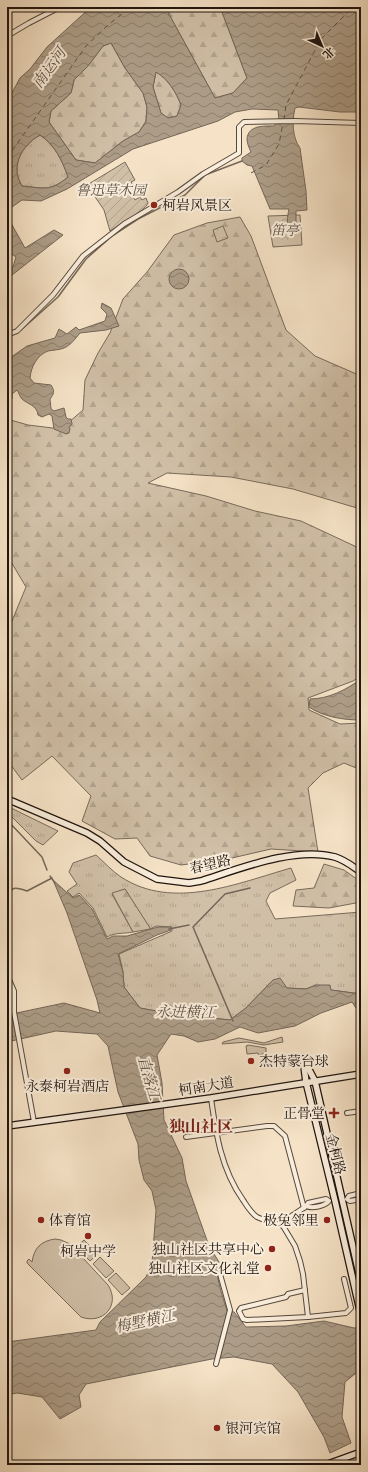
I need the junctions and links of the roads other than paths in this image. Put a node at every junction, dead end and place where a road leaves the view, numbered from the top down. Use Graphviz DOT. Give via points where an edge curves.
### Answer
graph roads {
  1 [pos="60,7"];
  2 [pos="7,36"];
  3 [pos="361,123"];
  4 [pos="7,334"];
  5 [pos="7,799"];
  6 [pos="361,872"];
  7 [pos="7,975"];
  8 [pos="361,1074"];
  9 [pos="315,1081"];
  10 [pos="306,1082"];
  11 [pos="211,1098"];
  12 [pos="361,1111"];
  13 [pos="348,1113"];
  14 [pos="34,1122"];
  15 [pos="7,1126"];
  16 [pos="216,1132"];
  17 [pos="186,1137"];
  18 [pos="361,1193"];
  19 [pos="344,1199"];
  20 [pos="361,1199"];
  21 [pos="332,1201"];
  22 [pos="305,1207"];
  23 [pos="283,1226"];
  24 [pos="222,1269"];
  25 [pos="344,1278"];
  26 [pos="361,1282"];
  27 [pos="305,1290"];
  28 [pos="360,1313"];
  29 [pos="308,1317"];
  30 [pos="216,1364"];
  31 [pos="358,1454"];
  32 [pos="325,1465"];
  1 -- 2 [label="street"];
  3 -- 4 [label="street" via="244,122 239,127 239,153 124,224 83,256 53,295 17,331"];
  5 -- 6 [label="main road, 春望路" via="87,833 124,862 157,878 189,883 297,855 334,857"];
  7 -- 14 [label="street" via="14,991 14,1012"];
  8 -- 9 [label="main road, 柯南大道"];
  9 -- 10 [label="main road, 柯南大道"];
  9 -- 10 [label="main road, 金柯路" via="303,1059"];
  9 -- 19 [label="main road, 金柯路"];
  10 -- 11 [label="main road, 柯南大道"];
  10 -- 21 [label="main road, 金柯路"];
  11 -- 14 [label="main road, 柯南大道"];
  11 -- 16 [label="street"];
  12 -- 13 [label="street"];
  14 -- 15 [label="main road, 柯南大道"];
  16 -- 17 [label="street"];
  16 -- 22 [label="street" via="274,1126 286,1136"];
  16 -- 23 [label="street" via="227,1171 252,1213"];
  18 -- 19 [label="street"];
  19 -- 20 [label="street"];
  19 -- 21 [label="street"];
  19 -- 26 [label="main road, 金柯路"];
  21 -- 22 [label="street" via="326,1199 308,1203"];
  21 -- 28 [label="main road, 金柯路"];
  22 -- 23 [label="street" via="287,1219"];
  23 -- 27 [label="street" via="295,1246"];
  24 -- 30 [label="street" via="220,1274 230,1310"];
  25 -- 29 [label="street" via="351,1308 346,1313"];
  27 -- 29 [label="street"];
  27 -- 29 [label="street" via="241,1308 239,1311 243,1319 247,1320"];
  31 -- 32 [label="main road"];
}
